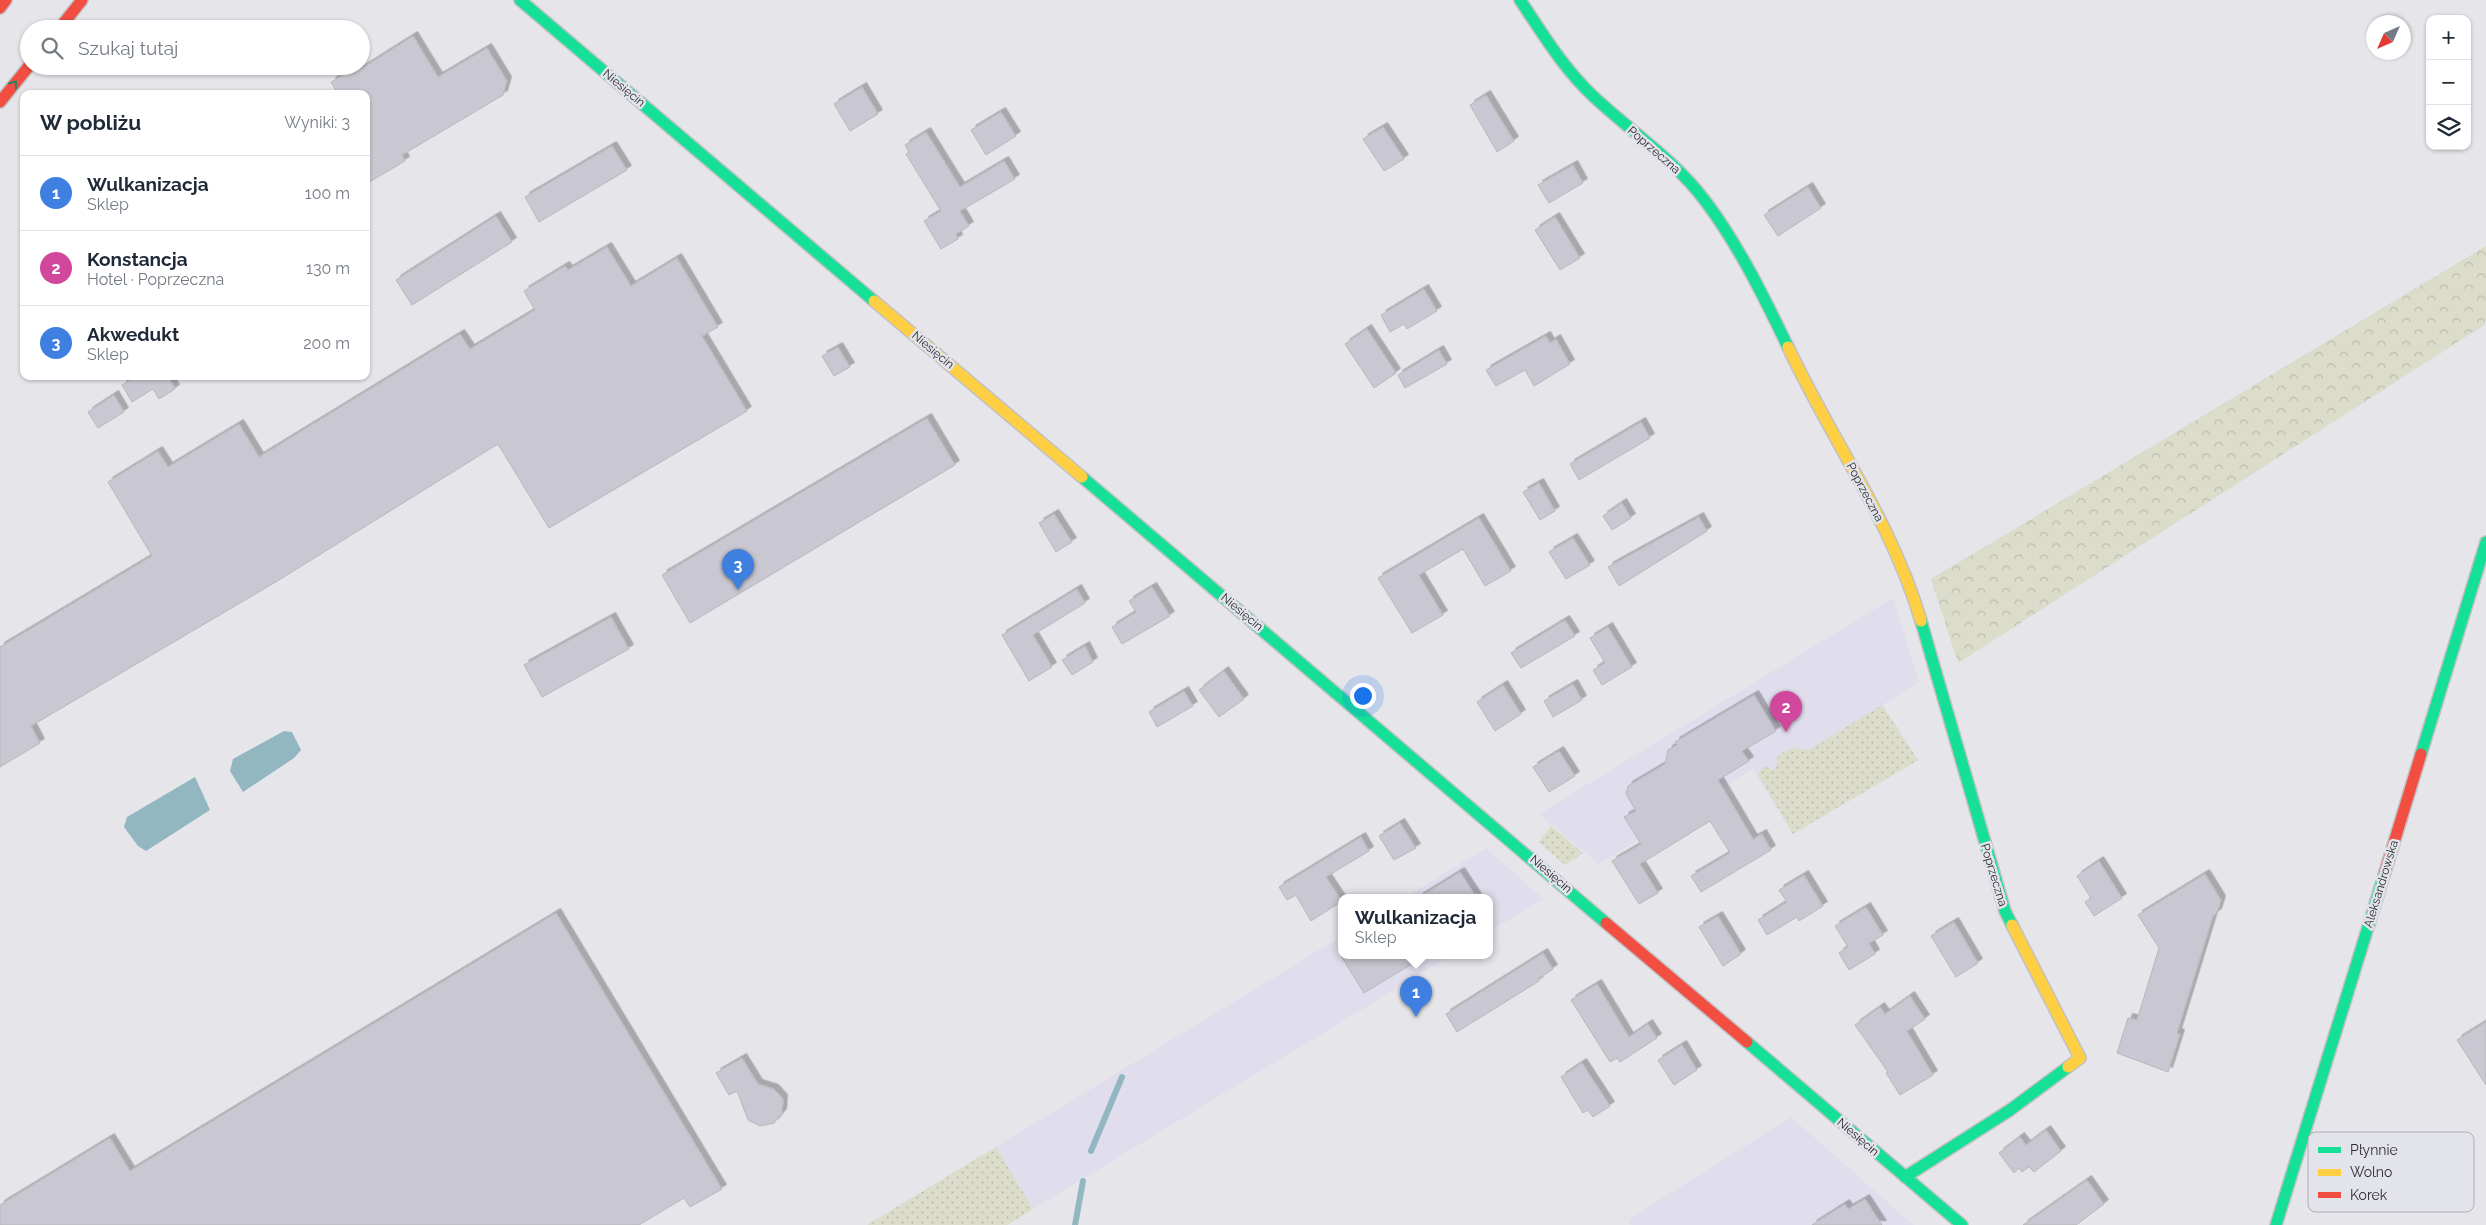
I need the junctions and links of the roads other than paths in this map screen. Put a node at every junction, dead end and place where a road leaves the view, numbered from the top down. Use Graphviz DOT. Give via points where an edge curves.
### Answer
graph roads {
  1 [pos="6,0"];
  2 [pos="82,0"];
  3 [pos="520,0"];
  4 [pos="1520,0"];
  5 [pos="0,8"];
  6 [pos="66,20"];
  7 [pos="22,75"];
  8 [pos="0,102"];
  9 [pos="2486,542"];
  10 [pos="1905,1177"];
  11 [pos="1962,1225"];
  12 [pos="2276,1225"];
  1 -- 5 [label="main road"];
  2 -- 6 [label="main road"];
  3 -- 10 [label="main road, Niesięcin"];
  4 -- 10 [label="main road, Poprzeczna" via="1564,66 1593,96 1676,168 1706,201 1768,305 1808,390 1871,500 1893,547 1917,608 2005,911 2032,970 2080,1058 2010,1110"];
  8 -- 7 [label="main road, one-way"];
  9 -- 12 [label="main road, Aleksandrowska"];
  10 -- 11 [label="main road, Niesięcin"];
}
